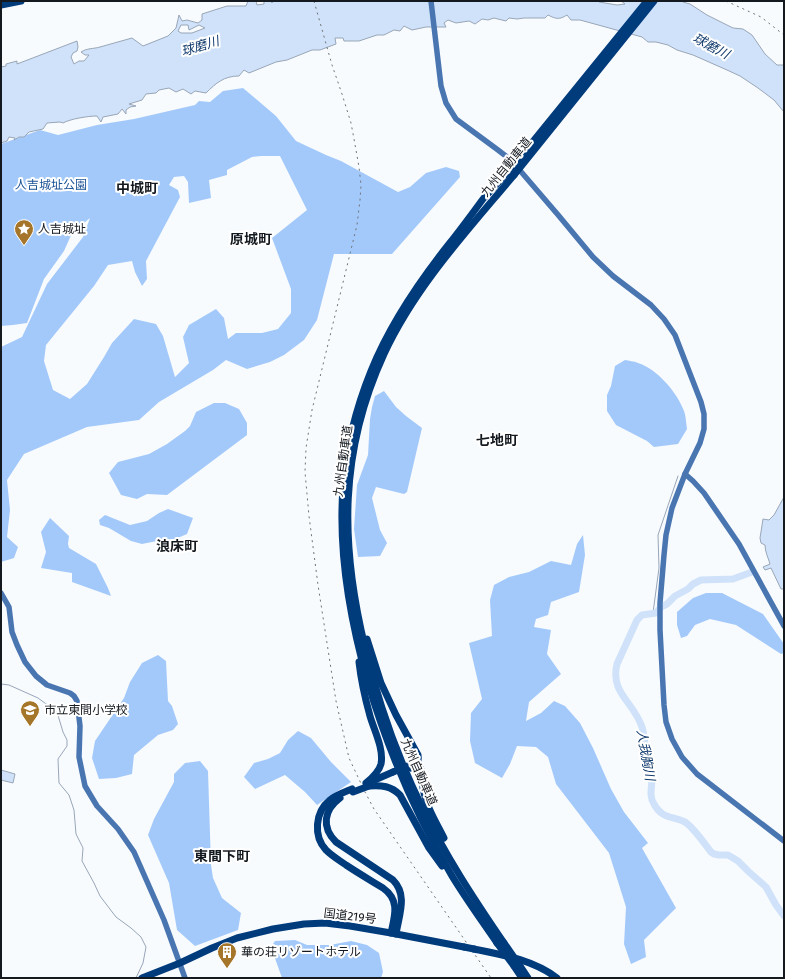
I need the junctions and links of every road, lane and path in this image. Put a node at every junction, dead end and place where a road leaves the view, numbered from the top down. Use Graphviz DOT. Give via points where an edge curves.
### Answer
graph roads {
  1 [pos="21,1"];
  2 [pos="431,1"];
  3 [pos="647,1"];
  4 [pos="654,1"];
  5 [pos="1,5"];
  6 [pos="512,173"];
  7 [pos="685,474"];
  8 [pos="353,591"];
  9 [pos="1,593"];
  10 [pos="784,626"];
  11 [pos="357,642"];
  12 [pos="413,766"];
  13 [pos="380,779"];
  14 [pos="368,785"];
  15 [pos="353,791"];
  16 [pos="784,841"];
  17 [pos="458,873"];
  18 [pos="470,905"];
  19 [pos="393,933"];
  20 [pos="500,943"];
  21 [pos="180,963"];
  22 [pos="517,966"];
  23 [pos="142,978"];
  24 [pos="184,978"];
  25 [pos="522,978"];
  26 [pos="528,978"];
  27 [pos="557,978"];
  1 -- 5 [label="highway"];
  2 -- 7 [label="street" via="441,86 446,103 456,119 511,160 593,257 651,305 675,334 704,414 704,429 700,443"];
  3 -- 6 [label="highway, 九州自動車道, bridge"];
  4 -- 6 [label="highway, 九州自動車道, bridge"];
  6 -- 8 [label="highway, 九州自動車道" via="406,313 392,337 367,396 355,441 348,511"];
  6 -- 11 [label="highway, 九州自動車道" via="484,198 420,283 387,335 362,394 346,462 342,511 343,549"];
  7 -- 10 [label="street" via="704,493 739,544"];
  7 -- 16 [label="street" via="669,521 661,583 660,630 666,722 682,757 697,774"];
  8 -- 12 [label="highway" via="381,683 418,755 418,760"];
  8 -- 17 [label="highway, 九州自動車道" via="369,667 394,743 423,809"];
  9 -- 21 [label="street" via="9,606 12,632 25,662 47,685 70,693 77,701 80,726 79,757 85,786 97,806 134,852"];
  11 -- 13 [label="highway" via="360,677 381,752"];
  11 -- 18 [label="highway, 九州自動車道" via="388,745 402,778 434,844"];
  12 -- 13 [label="highway, bridge"];
  12 -- 17 [label="highway" via="421,768 425,798"];
  13 -- 14 [label="highway"];
  13 -- 14 [label="highway"];
  13 -- 18 [label="highway" via="400,795 429,848"];
  14 -- 15 [label="highway, bridge"];
  15 -- 19 [label="highway" via="331,807 326,818 327,829 336,842 398,886 402,894 402,903"];
  15 -- 19 [label="highway" via="335,797 323,808 318,823 320,840 322,846 333,856 390,894 395,907"];
  17 -- 20 [label="highway, 九州自動車道"];
  18 -- 20 [label="highway, 九州自動車道"];
  19 -- 21 [label="highway, 国道219号" via="325,923 304,924 237,938"];
  19 -- 27 [label="highway, 国道219号, bridge" via="525,961"];
  20 -- 22 [label="highway, 九州自動車道, bridge"];
  21 -- 23 [label="highway, 国道219号"];
  21 -- 24 [label="street"];
  22 -- 25 [label="highway, 九州自動車道"];
  22 -- 26 [label="highway, 九州自動車道"];
}
